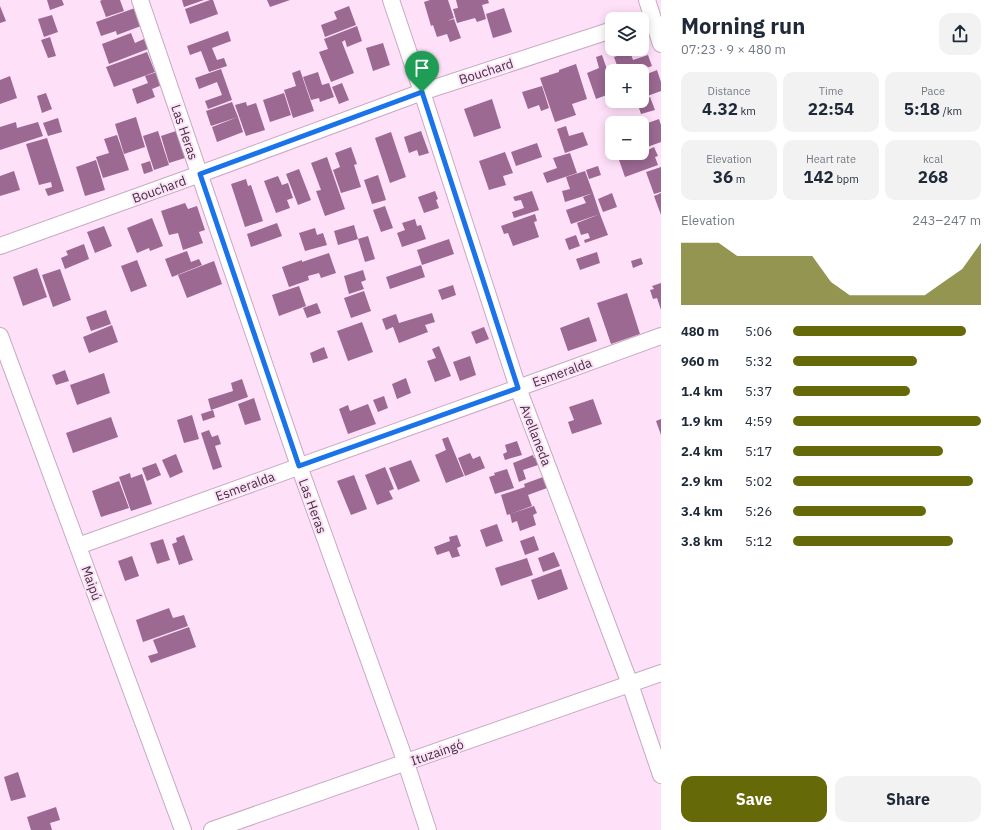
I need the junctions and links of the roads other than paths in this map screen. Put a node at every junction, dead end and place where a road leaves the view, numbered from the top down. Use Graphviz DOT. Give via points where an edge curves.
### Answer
graph roads {
  1 [pos="140,0"];
  2 [pos="391,0"];
  3 [pos="647,0"];
  4 [pos="652,17"];
  5 [pos="605,32"];
  6 [pos="661,44"];
  7 [pos="422,92"];
  8 [pos="200,174"];
  9 [pos="0,246"];
  10 [pos="0,336"];
  11 [pos="661,336"];
  12 [pos="518,388"];
  13 [pos="299,466"];
  14 [pos="78,546"];
  15 [pos="661,673"];
  16 [pos="630,684"];
  17 [pos="406,763"];
  18 [pos="661,775"];
  19 [pos="183,830"];
  20 [pos="212,830"];
  21 [pos="428,830"];
  1 -- 8 [label="street, Las Heras"];
  2 -- 7 [label="street, Avellaneda"];
  3 -- 4 [label="street"];
  4 -- 6 [label="street"];
  5 -- 7 [label="street, Bouchard"];
  7 -- 8 [label="street, Bouchard"];
  7 -- 12 [label="street, Avellaneda"];
  8 -- 9 [label="street, Bouchard"];
  8 -- 13 [label="street, Las Heras"];
  10 -- 14 [label="street, Maipú"];
  11 -- 12 [label="street, Esmeralda"];
  12 -- 13 [label="street, Esmeralda"];
  12 -- 16 [label="street, Avellaneda"];
  13 -- 14 [label="street, Esmeralda"];
  13 -- 17 [label="street, Las Heras"];
  14 -- 19 [label="street, Maipú"];
  15 -- 16 [label="street, Ituzaingó"];
  16 -- 17 [label="street, Ituzaingó"];
  16 -- 18 [label="street, Avellaneda"];
  17 -- 20 [label="street, Ituzaingó"];
  17 -- 21 [label="street, Las Heras"];
}
